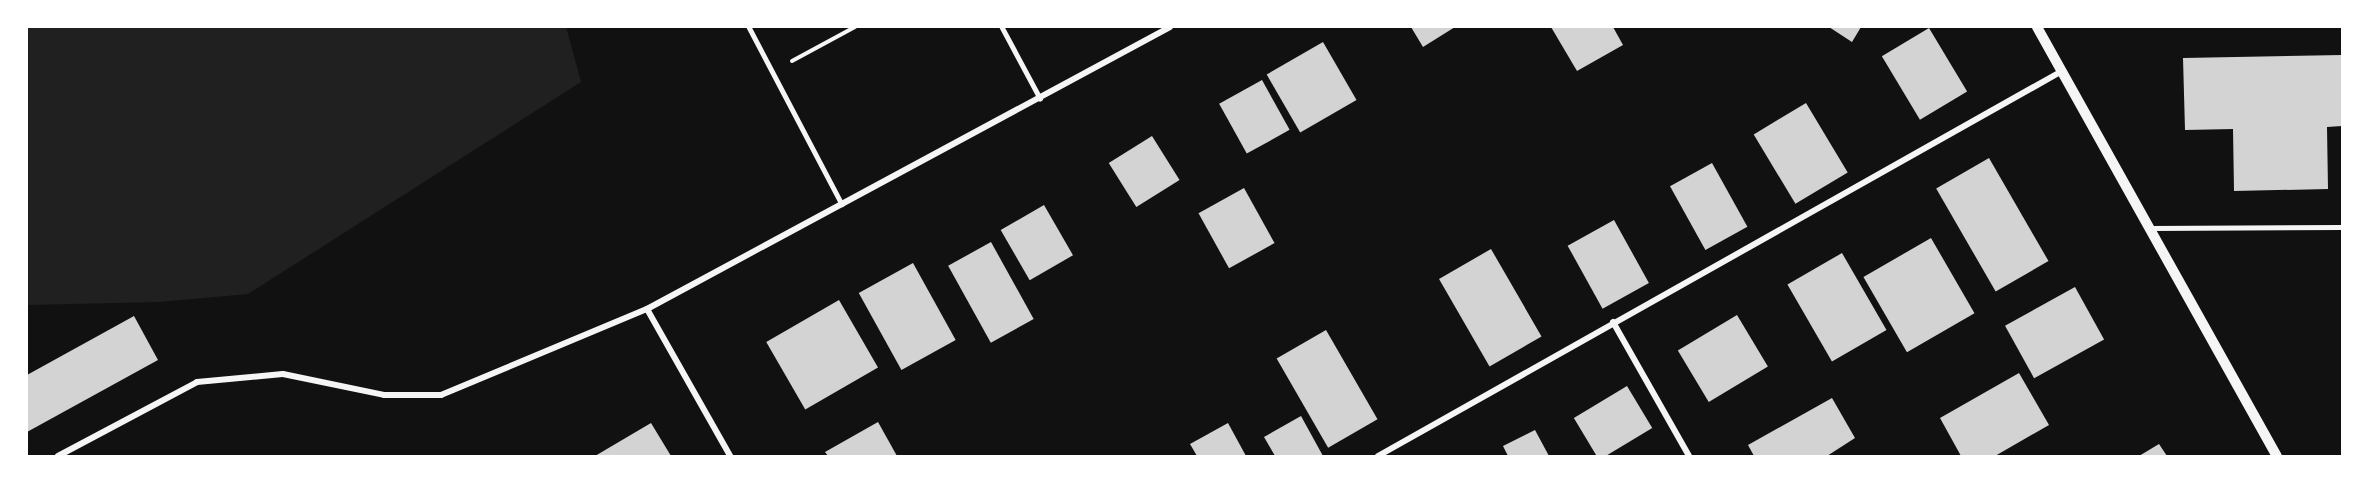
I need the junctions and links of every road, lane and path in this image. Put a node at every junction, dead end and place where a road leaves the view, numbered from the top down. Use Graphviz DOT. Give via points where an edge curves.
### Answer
graph roads {
  1 [pos="750,27"];
  2 [pos="855,27"];
  3 [pos="1002,27"];
  4 [pos="1170,27"];
  5 [pos="2037,27"];
  6 [pos="2062,71"];
  7 [pos="773,72"];
  8 [pos="1040,98"];
  9 [pos="842,204"];
  10 [pos="2342,227"];
  11 [pos="2150,228"];
  12 [pos="647,309"];
  13 [pos="1613,322"];
  14 [pos="58,456"];
  15 [pos="730,456"];
  16 [pos="1378,456"];
  17 [pos="1689,456"];
  18 [pos="2277,456"];
  1 -- 7 [label="lane"];
  2 -- 7 [label="path"];
  3 -- 8 [label="lane"];
  4 -- 8 [label="street"];
  5 -- 6 [label="street"];
  6 -- 11 [label="street"];
  6 -- 13 [label="street"];
  7 -- 9 [label="lane"];
  8 -- 9 [label="street"];
  9 -- 12 [label="street"];
  10 -- 11 [label="lane"];
  11 -- 18 [label="street"];
  12 -- 14 [label="street" via="441,395 384,395 283,374 198,382"];
  12 -- 15 [label="street"];
  13 -- 16 [label="street"];
  13 -- 17 [label="street"];
}
